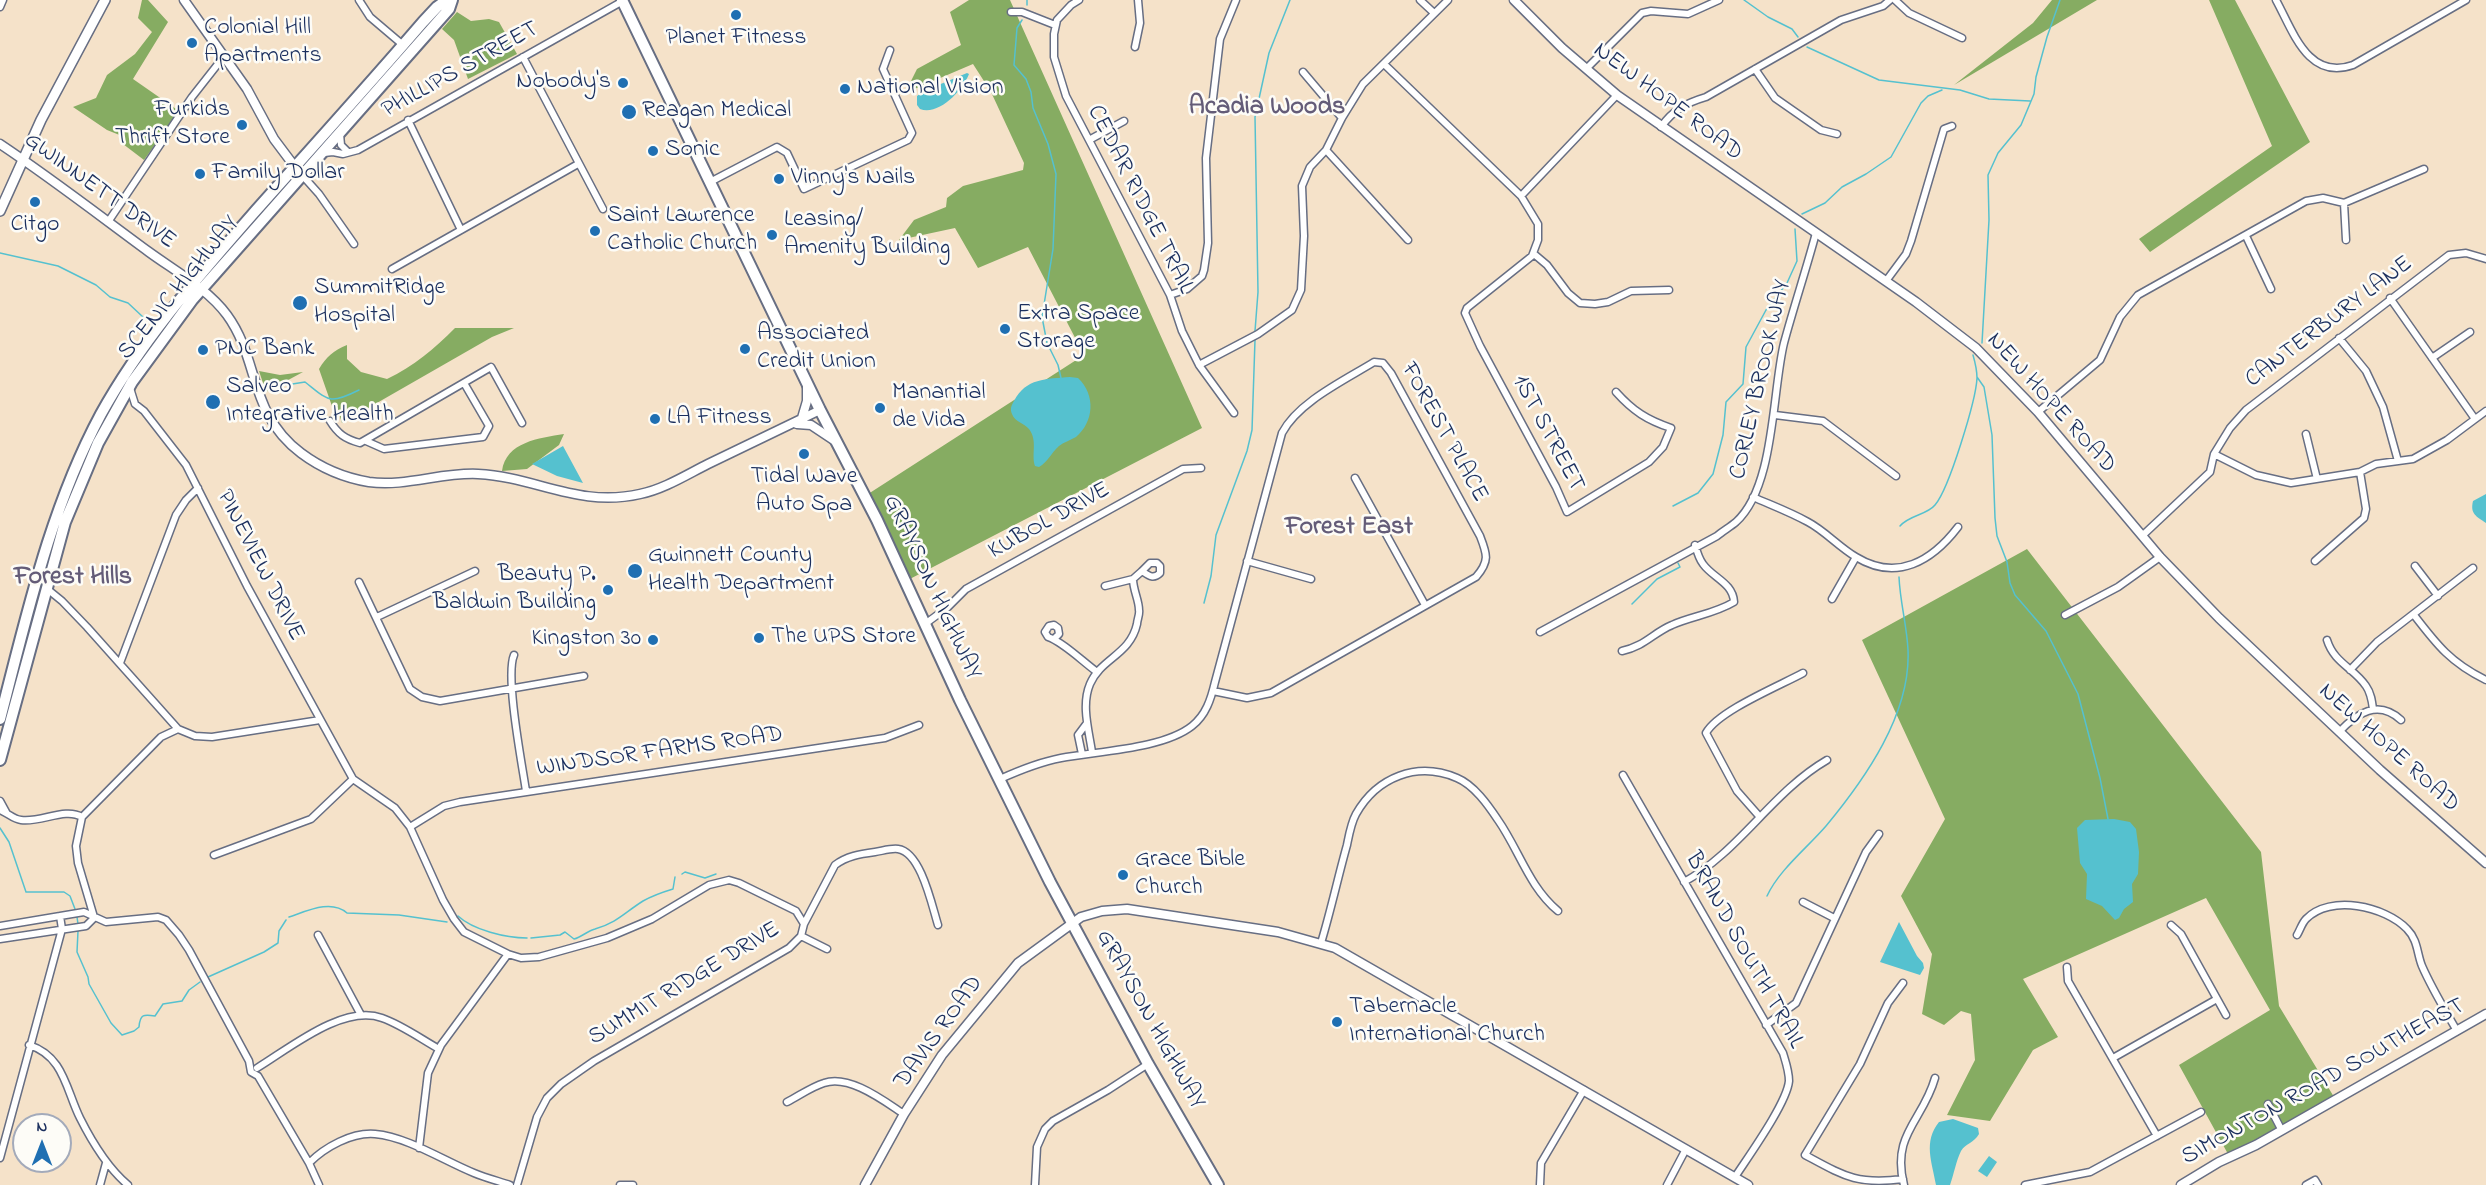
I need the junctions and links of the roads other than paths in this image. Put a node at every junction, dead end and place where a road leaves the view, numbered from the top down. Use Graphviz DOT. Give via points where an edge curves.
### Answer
graph roads {
  1 [pos="3,0"];
  2 [pos="105,0"];
  3 [pos="184,0"];
  4 [pos="359,0"];
  5 [pos="450,0"];
  6 [pos="1079,0"];
  7 [pos="1138,0"];
  8 [pos="1236,0"];
  9 [pos="1420,0"];
  10 [pos="1448,0"];
  11 [pos="1514,0"];
  12 [pos="1719,0"];
  13 [pos="1890,0"];
  14 [pos="1895,0"];
  15 [pos="2276,0"];
  16 [pos="2466,0"];
  17 [pos="622,1"];
  18 [pos="0,7"];
  19 [pos="1011,12"];
  20 [pos="1434,13"];
  21 [pos="1055,25"];
  22 [pos="1962,38"];
  23 [pos="1135,47"];
  24 [pos="407,49"];
  25 [pos="890,50"];
  26 [pos="225,55"];
  27 [pos="523,57"];
  28 [pos="1384,64"];
  29 [pos="1586,69"];
  30 [pos="1755,69"];
  31 [pos="1303,72"];
  32 [pos="1617,95"];
  33 [pos="1341,118"];
  34 [pos="408,120"];
  35 [pos="1124,121"];
  36 [pos="1952,126"];
  37 [pos="1661,127"];
  38 [pos="340,133"];
  39 [pos="1837,134"];
  40 [pos="1089,140"];
  41 [pos="0,144"];
  42 [pos="1326,150"];
  43 [pos="348,152"];
  44 [pos="321,154"];
  45 [pos="22,159"];
  46 [pos="578,164"];
  47 [pos="2424,169"];
  48 [pos="298,171"];
  49 [pos="710,182"];
  50 [pos="1521,196"];
  51 [pos="2344,203"];
  52 [pos="603,209"];
  53 [pos="0,211"];
  54 [pos="108,222"];
  55 [pos="461,230"];
  56 [pos="1816,233"];
  57 [pos="2246,236"];
  58 [pos="1408,240"];
  59 [pos="2346,240"];
  60 [pos="354,243"];
  61 [pos="1534,254"];
  62 [pos="2486,259"];
  63 [pos="392,269"];
  64 [pos="1886,281"];
  65 [pos="196,286"];
  66 [pos="2271,289"];
  67 [pos="1669,290"];
  68 [pos="1170,295"];
  69 [pos="2390,298"];
  70 [pos="2470,332"];
  71 [pos="2339,338"];
  72 [pos="2432,358"];
  73 [pos="1199,364"];
  74 [pos="807,380"];
  75 [pos="464,383"];
  76 [pos="130,385"];
  77 [pos="1616,392"];
  78 [pos="135,404"];
  79 [pos="116,409"];
  80 [pos="820,410"];
  81 [pos="2486,411"];
  82 [pos="2037,412"];
  83 [pos="1234,413"];
  84 [pos="1775,415"];
  85 [pos="802,418"];
  86 [pos="2475,418"];
  87 [pos="330,421"];
  88 [pos="522,423"];
  89 [pos="787,425"];
  90 [pos="2306,434"];
  91 [pos="366,441"];
  92 [pos="836,442"];
  93 [pos="2214,454"];
  94 [pos="2398,461"];
  95 [pos="1201,468"];
  96 [pos="2360,472"];
  97 [pos="1896,476"];
  98 [pos="1355,478"];
  99 [pos="2317,479"];
  100 [pos="198,488"];
  101 [pos="1753,497"];
  102 [pos="1958,527"];
  103 [pos="2142,536"];
  104 [pos="1695,546"];
  105 [pos="1856,557"];
  106 [pos="2160,557"];
  107 [pos="1247,561"];
  108 [pos="2315,561"];
  109 [pos="2415,566"];
  110 [pos="2473,568"];
  111 [pos="475,571"];
  112 [pos="1142,571"];
  113 [pos="1133,579"];
  114 [pos="1311,579"];
  115 [pos="359,582"];
  116 [pos="1105,586"];
  117 [pos="41,587"];
  118 [pos="2438,596"];
  119 [pos="1832,599"];
  120 [pos="1425,605"];
  121 [pos="2065,615"];
  122 [pos="2414,615"];
  123 [pos="377,617"];
  124 [pos="925,624"];
  125 [pos="1540,632"];
  126 [pos="1055,638"];
  127 [pos="2327,640"];
  128 [pos="1622,651"];
  129 [pos="514,655"];
  130 [pos="120,663"];
  131 [pos="2350,670"];
  132 [pos="1097,672"];
  133 [pos="1803,673"];
  134 [pos="584,676"];
  135 [pos="2486,680"];
  136 [pos="512,687"];
  137 [pos="1213,691"];
  138 [pos="2373,709"];
  139 [pos="0,718"];
  140 [pos="320,720"];
  141 [pos="2401,720"];
  142 [pos="1087,723"];
  143 [pos="919,725"];
  144 [pos="178,729"];
  145 [pos="2339,732"];
  146 [pos="1092,752"];
  147 [pos="338,753"];
  148 [pos="1082,754"];
  149 [pos="0,760"];
  150 [pos="1827,760"];
  151 [pos="1623,775"];
  152 [pos="353,779"];
  153 [pos="1000,779"];
  154 [pos="526,791"];
  155 [pos="0,801"];
  156 [pos="3,811"];
  157 [pos="1759,816"];
  158 [pos="82,817"];
  159 [pos="410,827"];
  160 [pos="1879,834"];
  161 [pos="214,855"];
  162 [pos="2486,862"];
  163 [pos="1684,882"];
  164 [pos="1803,902"];
  165 [pos="1558,911"];
  166 [pos="60,916"];
  167 [pos="94,918"];
  168 [pos="1834,918"];
  169 [pos="1070,923"];
  170 [pos="804,924"];
  171 [pos="938,925"];
  172 [pos="2171,925"];
  173 [pos="0,926"];
  174 [pos="62,929"];
  175 [pos="318,934"];
  176 [pos="2297,935"];
  177 [pos="801,936"];
  178 [pos="0,939"];
  179 [pos="1321,943"];
  180 [pos="827,949"];
  181 [pos="508,954"];
  182 [pos="2067,967"];
  183 [pos="1903,983"];
  184 [pos="2217,999"];
  185 [pos="2486,1014"];
  186 [pos="361,1015"];
  187 [pos="2226,1015"];
  188 [pos="1766,1025"];
  189 [pos="2457,1031"];
  190 [pos="29,1046"];
  191 [pos="439,1049"];
  192 [pos="2113,1058"];
  193 [pos="249,1062"];
  194 [pos="1148,1064"];
  195 [pos="257,1068"];
  196 [pos="258,1076"];
  197 [pos="1935,1078"];
  198 [pos="1584,1090"];
  199 [pos="787,1102"];
  200 [pos="2268,1104"];
  201 [pos="2201,1112"];
  202 [pos="904,1114"];
  203 [pos="2282,1129"];
  204 [pos="2157,1136"];
  205 [pos="419,1148"];
  206 [pos="1686,1149"];
  207 [pos="0,1158"];
  208 [pos="309,1162"];
  209 [pos="106,1163"];
  210 [pos="1735,1177"];
  211 [pos="1904,1182"];
  212 [pos="2193,1182"];
  213 [pos="100,1185"];
  214 [pos="128,1185"];
  215 [pos="319,1185"];
  216 [pos="510,1185"];
  217 [pos="517,1185"];
  218 [pos="620,1185"];
  219 [pos="633,1185"];
  220 [pos="865,1185"];
  221 [pos="1035,1185"];
  222 [pos="1218,1185"];
  223 [pos="1540,1185"];
  224 [pos="1667,1185"];
  225 [pos="1748,1185"];
  226 [pos="2025,1185"];
  227 [pos="2181,1185"];
  228 [pos="2306,1185"];
  229 [pos="2318,1185"];
  1 -- 18 [label="street"];
  2 -- 45 [label="main road"];
  3 -- 26 [label="street"];
  4 -- 24 [label="street" via="370,17"];
  5 -- 24 [label="main road, SCENIC HIGHWAY" via="448,9"];
  6 -- 21 [label="street"];
  7 -- 23 [label="street" via="1140,23"];
  8 -- 68 [label="street" via="1220,39 1206,158 1208,243 1204,270 1187,289"];
  9 -- 20 [label="street"];
  10 -- 20 [label="street"];
  11 -- 29 [label="street, NEW HOPE ROAD"];
  12 -- 29 [label="street" via="1688,14 1642,13"];
  13 -- 30 [label="street" via="1842,20"];
  14 -- 22 [label="street" via="1909,13"];
  15 -- 16 [label="street" via="2312,61 2343,69"];
  17 -- 27 [label="street, PHILLIPS STREET"];
  17 -- 49 [label="main road, GRAYSON HIGHWAY"];
  19 -- 21 [label="street" via="1022,12"];
  20 -- 28 [label="street"];
  21 -- 40 [label="street, CEDAR RIDGE TRAIL" via="1054,57 1063,87"];
  24 -- 38 [label="main road, SCENIC HIGHWAY"];
  24 -- 48 [label="main road, SCENIC HIGHWAY"];
  25 -- 49 [label="street" via="883,69 912,133 908,140 804,189 787,153 777,147"];
  26 -- 48 [label="street" via="281,150"];
  26 -- 54 [label="street"];
  27 -- 34 [label="street, PHILLIPS STREET"];
  27 -- 46 [label="street"];
  28 -- 33 [label="street" via="1363,84"];
  28 -- 50 [label="street"];
  29 -- 32 [label="street, NEW HOPE ROAD"];
  30 -- 37 [label="street" via="1706,97 1683,105"];
  30 -- 39 [label="street" via="1775,98 1821,130"];
  31 -- 33 [label="street"];
  32 -- 37 [label="street, NEW HOPE ROAD"];
  32 -- 50 [label="street"];
  33 -- 42 [label="street"];
  34 -- 43 [label="street, PHILLIPS STREET"];
  34 -- 55 [label="street"];
  35 -- 40 [label="street"];
  36 -- 64 [label="street" via="1944,129 1906,254"];
  37 -- 56 [label="street, NEW HOPE ROAD"];
  38 -- 43 [label="street" via="339,141"];
  38 -- 44 [label="main road, SCENIC HIGHWAY"];
  40 -- 68 [label="street, CEDAR RIDGE TRAIL"];
  41 -- 45 [label="street, GWINNETT DRIVE"];
  42 -- 58 [label="street"];
  42 -- 73 [label="street" via="1310,167 1302,186 1301,286 1292,310 1278,322"];
  43 -- 44 [label="street, PHILLIPS STREET"];
  44 -- 48 [label="main road, SCENIC HIGHWAY"];
  45 -- 53 [label="main road"];
  45 -- 54 [label="street, GWINNETT DRIVE"];
  46 -- 52 [label="street"];
  46 -- 55 [label="street"];
  47 -- 51 [label="street"];
  48 -- 60 [label="street"];
  48 -- 65 [label="main road, SCENIC HIGHWAY"];
  49 -- 74 [label="main road, GRAYSON HIGHWAY"];
  50 -- 61 [label="street" via="1538,224"];
  51 -- 57 [label="street" via="2323,198 2306,201"];
  51 -- 59 [label="street"];
  54 -- 65 [label="street, GWINNETT DRIVE"];
  55 -- 63 [label="street"];
  56 -- 64 [label="street, NEW HOPE ROAD"];
  56 -- 84 [label="street, CORLEY BROOK WAY" via="1784,345"];
  57 -- 66 [label="street"];
  57 -- 82 [label="street" via="2138,295 2120,317 2100,360"];
  61 -- 67 [label="street" via="1580,303 1608,302 1631,291"];
  61 -- 77 [label="street, 1ST STREET" via="1465,313 1567,512 1649,462 1663,447 1671,428 1648,420"];
  62 -- 69 [label="street, CANTERBURY LANE" via="2466,253 2448,255"];
  64 -- 82 [label="street, NEW HOPE ROAD" via="1960,334"];
  65 -- 76 [label="main road, SCENIC HIGHWAY"];
  65 -- 89 [label="street, GWINNETT DRIVE" via="234,326 259,398 282,435 319,465 349,478 393,483 481,474 575,496 624,497 669,484"];
  65 -- 117 [label="main road, SCENIC HIGHWAY" via="143,346 101,414 64,494"];
  68 -- 73 [label="street, CEDAR RIDGE TRAIL" via="1182,332"];
  69 -- 71 [label="street, CANTERBURY LANE"];
  69 -- 72 [label="street"];
  70 -- 72 [label="street"];
  71 -- 93 [label="street, CANTERBURY LANE" via="2246,410"];
  71 -- 94 [label="street" via="2366,371 2383,407"];
  72 -- 86 [label="street"];
  73 -- 83 [label="street, CEDAR RIDGE TRAIL"];
  74 -- 80 [label="main road, GRAYSON HIGHWAY"];
  74 -- 85 [label="street"];
  75 -- 88 [label="street" via="491,367"];
  75 -- 91 [label="street"];
  75 -- 91 [label="street" via="489,426 483,437 384,449"];
  76 -- 78 [label="street"];
  76 -- 79 [label="main road, SCENIC HIGHWAY"];
  78 -- 79 [label="street"];
  78 -- 100 [label="street, PINEVIEW DRIVE" via="186,465"];
  79 -- 117 [label="main road, SCENIC HIGHWAY" via="79,487"];
  80 -- 85 [label="street, GWINNETT DRIVE"];
  80 -- 92 [label="main road, GRAYSON HIGHWAY"];
  81 -- 86 [label="street"];
  82 -- 103 [label="street, NEW HOPE ROAD"];
  84 -- 97 [label="street" via="1822,421"];
  84 -- 101 [label="street, CORLEY BROOK WAY"];
  85 -- 89 [label="street, GWINNETT DRIVE"];
  86 -- 94 [label="street" via="2413,459"];
  87 -- 91 [label="street" via="348,440"];
  89 -- 92 [label="street" via="811,425"];
  90 -- 99 [label="street"];
  92 -- 124 [label="main road, GRAYSON HIGHWAY"];
  93 -- 99 [label="street" via="2256,475 2291,483"];
  93 -- 103 [label="street, CANTERBURY LANE" via="2210,472"];
  94 -- 96 [label="street" via="2376,464"];
  95 -- 124 [label="street, KUBOL DRIVE" via="1183,469 966,589"];
  96 -- 99 [label="street"];
  96 -- 108 [label="street" via="2364,518"];
  98 -- 120 [label="street"];
  100 -- 130 [label="street" via="176,515"];
  100 -- 140 [label="street, PINEVIEW DRIVE"];
  101 -- 104 [label="street, CORLEY BROOK WAY" via="1737,521"];
  101 -- 105 [label="street" via="1809,522"];
  102 -- 105 [label="street" via="1946,543 1911,566 1892,570"];
  103 -- 106 [label="street, NEW HOPE ROAD"];
  104 -- 125 [label="street, CORLEY BROOK WAY"];
  104 -- 128 [label="street" via="1703,565 1726,584 1734,602 1670,626 1636,648"];
  105 -- 119 [label="street"];
  106 -- 121 [label="street" via="2118,587"];
  106 -- 145 [label="street, NEW HOPE ROAD"];
  107 -- 114 [label="street"];
  107 -- 120 [label="street, FOREST PLACE" via="1289,420 1304,406 1374,362 1383,363 1486,553 1485,566 1476,577"];
  107 -- 137 [label="street, FOREST PLACE"];
  109 -- 118 [label="street"];
  110 -- 118 [label="street"];
  111 -- 123 [label="street"];
  112 -- 113 [label="street"];
  113 -- 116 [label="street"];
  113 -- 132 [label="street" via="1139,611 1135,631 1128,647"];
  115 -- 123 [label="street"];
  117 -- 130 [label="street" via="62,601"];
  117 -- 139 [label="main road, SCENIC HIGHWAY"];
  117 -- 149 [label="main road, SCENIC HIGHWAY"];
  118 -- 122 [label="street"];
  120 -- 137 [label="street, FOREST PLACE" via="1271,693 1247,698"];
  122 -- 131 [label="street" via="2377,642"];
  122 -- 135 [label="street" via="2442,651 2468,672"];
  123 -- 136 [label="street" via="410,689 422,697 440,701"];
  124 -- 153 [label="main road, GRAYSON HIGHWAY"];
  126 -- 132 [label="street"];
  127 -- 131 [label="street" via="2331,652"];
  129 -- 136 [label="street" via="510,663"];
  130 -- 144 [label="street"];
  131 -- 138 [label="street" via="2365,684"];
  132 -- 142 [label="street" via="1087,695"];
  133 -- 157 [label="street" via="1724,715 1706,733 1737,791"];
  134 -- 136 [label="street"];
  136 -- 154 [label="street"];
  137 -- 146 [label="street, FOREST PLACE" via="1205,712 1191,727 1160,740"];
  138 -- 141 [label="street" via="2393,712"];
  138 -- 145 [label="street" via="2356,716"];
  140 -- 144 [label="street" via="212,737"];
  140 -- 147 [label="street, PINEVIEW DRIVE"];
  142 -- 146 [label="street"];
  142 -- 148 [label="street" via="1078,735"];
  143 -- 154 [label="street, WINDSOR FARMS ROAD" via="885,738"];
  144 -- 158 [label="street" via="161,737"];
  145 -- 162 [label="street, NEW HOPE ROAD"];
  146 -- 148 [label="street, FOREST PLACE"];
  147 -- 152 [label="street, SUMMIT RIDGE DRIVE"];
  148 -- 153 [label="street, FOREST PLACE" via="1037,764"];
  150 -- 157 [label="street" via="1798,778"];
  151 -- 163 [label="street, BRAND SOUTH TRAIL"];
  152 -- 159 [label="street, SUMMIT RIDGE DRIVE" via="395,808"];
  152 -- 161 [label="street" via="311,819"];
  153 -- 169 [label="main road, GRAYSON HIGHWAY"];
  154 -- 159 [label="street, WINDSOR FARMS ROAD" via="444,806"];
  155 -- 156 [label="street"];
  156 -- 158 [label="street" via="20,820 69,814"];
  157 -- 163 [label="street" via="1721,855"];
  158 -- 167 [label="street" via="76,846 78,863"];
  159 -- 181 [label="street, SUMMIT RIDGE DRIVE" via="458,927"];
  160 -- 168 [label="street"];
  163 -- 188 [label="street, BRAND SOUTH TRAIL"];
  164 -- 168 [label="street"];
  165 -- 179 [label="street" via="1543,898 1499,820 1476,791 1458,778 1418,771 1394,776 1376,789 1355,815"];
  166 -- 167 [label="street" via="84,912"];
  166 -- 173 [label="street"];
  166 -- 174 [label="street"];
  167 -- 174 [label="street" via="86,926"];
  167 -- 193 [label="street" via="106,922 158,917 166,920 189,950"];
  168 -- 188 [label="street" via="1796,1003"];
  169 -- 179 [label="street, DAVIS ROAD" via="1095,913 1135,909 1278,932"];
  169 -- 194 [label="main road, GRAYSON HIGHWAY"];
  169 -- 202 [label="street, DAVIS ROAD" via="1005,977 942,1054"];
  170 -- 171 [label="street" via="829,874 843,859 898,849 912,856"];
  170 -- 177 [label="street, SUMMIT RIDGE DRIVE"];
  170 -- 181 [label="street, SUMMIT RIDGE DRIVE" via="796,911 783,903 739,882 720,881 652,919 607,938 539,957"];
  172 -- 184 [label="street" via="2181,934"];
  174 -- 178 [label="street"];
  174 -- 190 [label="street"];
  175 -- 186 [label="street"];
  176 -- 189 [label="street" via="2307,919 2322,909 2344,903 2389,917 2407,929 2418,945 2421,964"];
  177 -- 180 [label="street"];
  177 -- 217 [label="street, SUMMIT RIDGE DRIVE" via="789,948 561,1084 547,1098 537,1117"];
  179 -- 198 [label="street, DAVIS ROAD" via="1356,958"];
  181 -- 191 [label="street"];
  182 -- 192 [label="street" via="2068,981"];
  183 -- 211 [label="street" via="1888,1003 1860,1064 1805,1155 1852,1179"];
  184 -- 187 [label="street"];
  184 -- 192 [label="street"];
  185 -- 189 [label="street, SIMONTON ROAD SOUTHEAST"];
  186 -- 191 [label="street" via="383,1018"];
  186 -- 195 [label="street" via="334,1022"];
  188 -- 210 [label="street, BRAND SOUTH TRAIL" via="1783,1053 1789,1084"];
  189 -- 203 [label="street, SIMONTON ROAD SOUTHEAST"];
  190 -- 207 [label="street"];
  190 -- 209 [label="street" via="39,1048 61,1070 80,1118"];
  191 -- 205 [label="street" via="428,1072"];
  192 -- 204 [label="street"];
  193 -- 195 [label="street"];
  193 -- 196 [label="street" via="251,1072"];
  194 -- 221 [label="street" via="1045,1129 1037,1147"];
  194 -- 222 [label="main road, GRAYSON HIGHWAY"];
  195 -- 196 [label="street"];
  196 -- 208 [label="street"];
  197 -- 211 [label="street" via="1932,1092 1902,1146"];
  198 -- 206 [label="street, DAVIS ROAD"];
  198 -- 223 [label="street" via="1541,1163"];
  199 -- 202 [label="street" via="825,1082 837,1081 869,1091"];
  200 -- 203 [label="street"];
  201 -- 204 [label="street"];
  202 -- 220 [label="street, DAVIS ROAD"];
  203 -- 212 [label="street, SIMONTON ROAD SOUTHEAST" via="2219,1162"];
  204 -- 226 [label="street" via="2090,1173"];
  205 -- 208 [label="street" via="377,1134 365,1134 327,1149"];
  205 -- 216 [label="street"];
  206 -- 210 [label="street, DAVIS ROAD"];
  206 -- 224 [label="street"];
  208 -- 215 [label="street"];
  209 -- 213 [label="street"];
  209 -- 214 [label="street"];
  210 -- 225 [label="street, DAVIS ROAD"];
  212 -- 227 [label="street, SIMONTON ROAD SOUTHEAST"];
  218 -- 219 [label="street"];
  228 -- 229 [label="street" via="2315,1180"];
}
